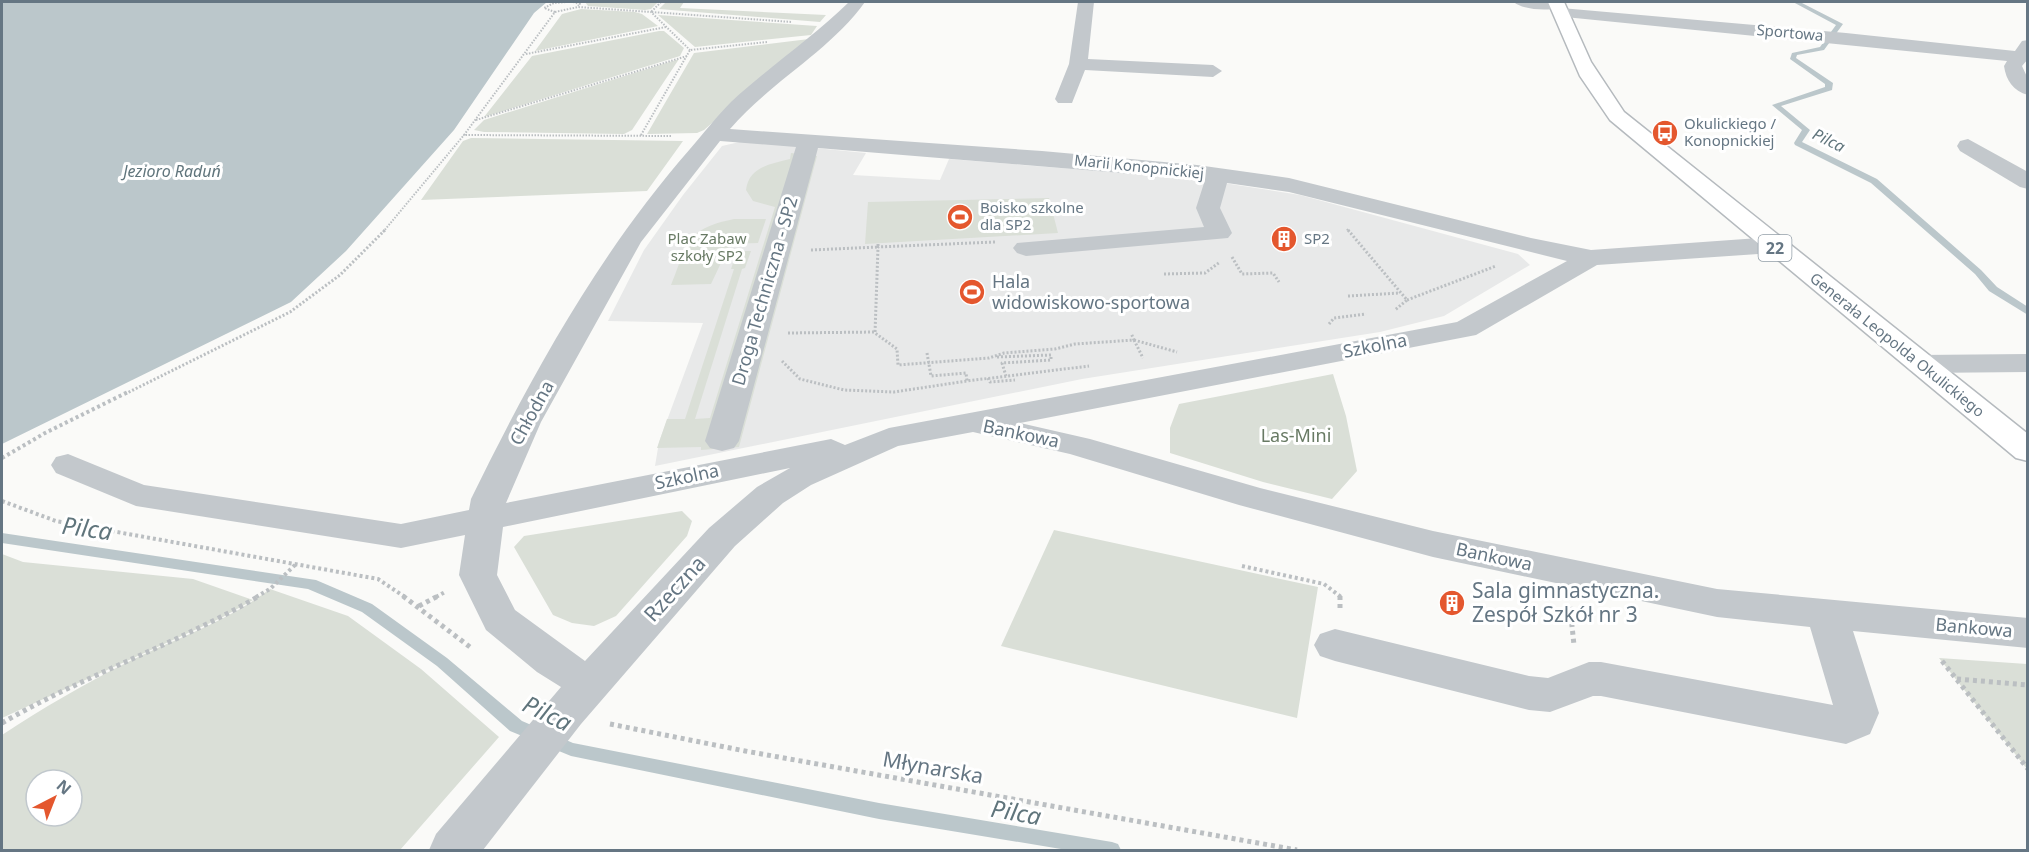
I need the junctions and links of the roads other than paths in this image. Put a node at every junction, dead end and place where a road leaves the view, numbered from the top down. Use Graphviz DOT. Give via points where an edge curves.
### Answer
graph roads {
  1 [pos="857,2"];
  2 [pos="1086,2"];
  3 [pos="1522,2"];
  4 [pos="1558,6"];
  5 [pos="1713,9"];
  6 [pos="1728,27"];
  7 [pos="2023,51"];
  8 [pos="1078,64"];
  9 [pos="1213,71"];
  10 [pos="2028,89"];
  11 [pos="1065,99"];
  12 [pos="713,134"];
  13 [pos="809,141"];
  14 [pos="1968,146"];
  15 [pos="1218,175"];
  16 [pos="2028,182"];
  17 [pos="1773,245"];
  18 [pos="1032,248"];
  19 [pos="1591,258"];
  20 [pos="2028,363"];
  21 [pos="1920,364"];
  22 [pos="1082,400"];
  23 [pos="964,423"];
  24 [pos="889,438"];
  25 [pos="722,441"];
  26 [pos="1078,446"];
  27 [pos="2028,451"];
  28 [pos="68,465"];
  29 [pos="486,519"];
  30 [pos="1827,614"];
  31 [pos="2028,633"];
  32 [pos="1335,645"];
  33 [pos="571,705"];
  34 [pos="454,850"];
  1 -- 12 [label="street" via="835,26 738,107"];
  2 -- 8 [label="street"];
  3 -- 4 [label="street, Sportowa"];
  4 -- 6 [label="street, Sportowa"];
  4 -- 17 [label="main road, Generała Leopolda Okulickiego / 22" via="1596,89 1617,116"];
  5 -- 6 [label="street"];
  6 -- 7 [label="street, Sportowa"];
  7 -- 10 [label="street" via="2013,66 2015,78"];
  8 -- 9 [label="street"];
  8 -- 11 [label="street"];
  12 -- 13 [label="street, Marii Konopnickiej"];
  12 -- 29 [label="street, Chłodna" via="629,241 525,422 489,499"];
  13 -- 15 [label="street, Marii Konopnickiej"];
  13 -- 25 [label="street, Droga Techniczna - SP2"];
  14 -- 16 [label="street"];
  15 -- 18 [label="street" via="1208,208 1225,243"];
  15 -- 19 [label="street, Marii Konopnickiej" via="1289,185"];
  17 -- 19 [label="street, Szkolna"];
  17 -- 21 [label="main road, Generała Leopolda Okulickiego / 22"];
  19 -- 22 [label="street, Szkolna" via="1466,329"];
  20 -- 21 [label="street"];
  21 -- 27 [label="main road, Generała Leopolda Okulickiego / 22"];
  22 -- 23 [label="street, Szkolna"];
  22 -- 26 [label="street, Bankowa" via="1066,406 1049,420 1056,437"];
  23 -- 24 [label="street, Rzeczna"];
  23 -- 26 [label="street, Bankowa"];
  24 -- 29 [label="street, Szkolna"];
  24 -- 33 [label="street, Rzeczna" via="800,477 770,495 722,537"];
  26 -- 30 [label="street, Bankowa" via="1434,544 1717,603"];
  28 -- 29 [label="street, Szkolna" via="136,495 401,536"];
  29 -- 33 [label="street, Chłodna" via="478,575 500,620 552,661"];
  30 -- 31 [label="street, Bankowa"];
  30 -- 32 [label="street" via="1857,713 1846,726 1601,679 1589,679 1550,695 1529,693"];
  33 -- 34 [label="street, Rzeczna"];
}
